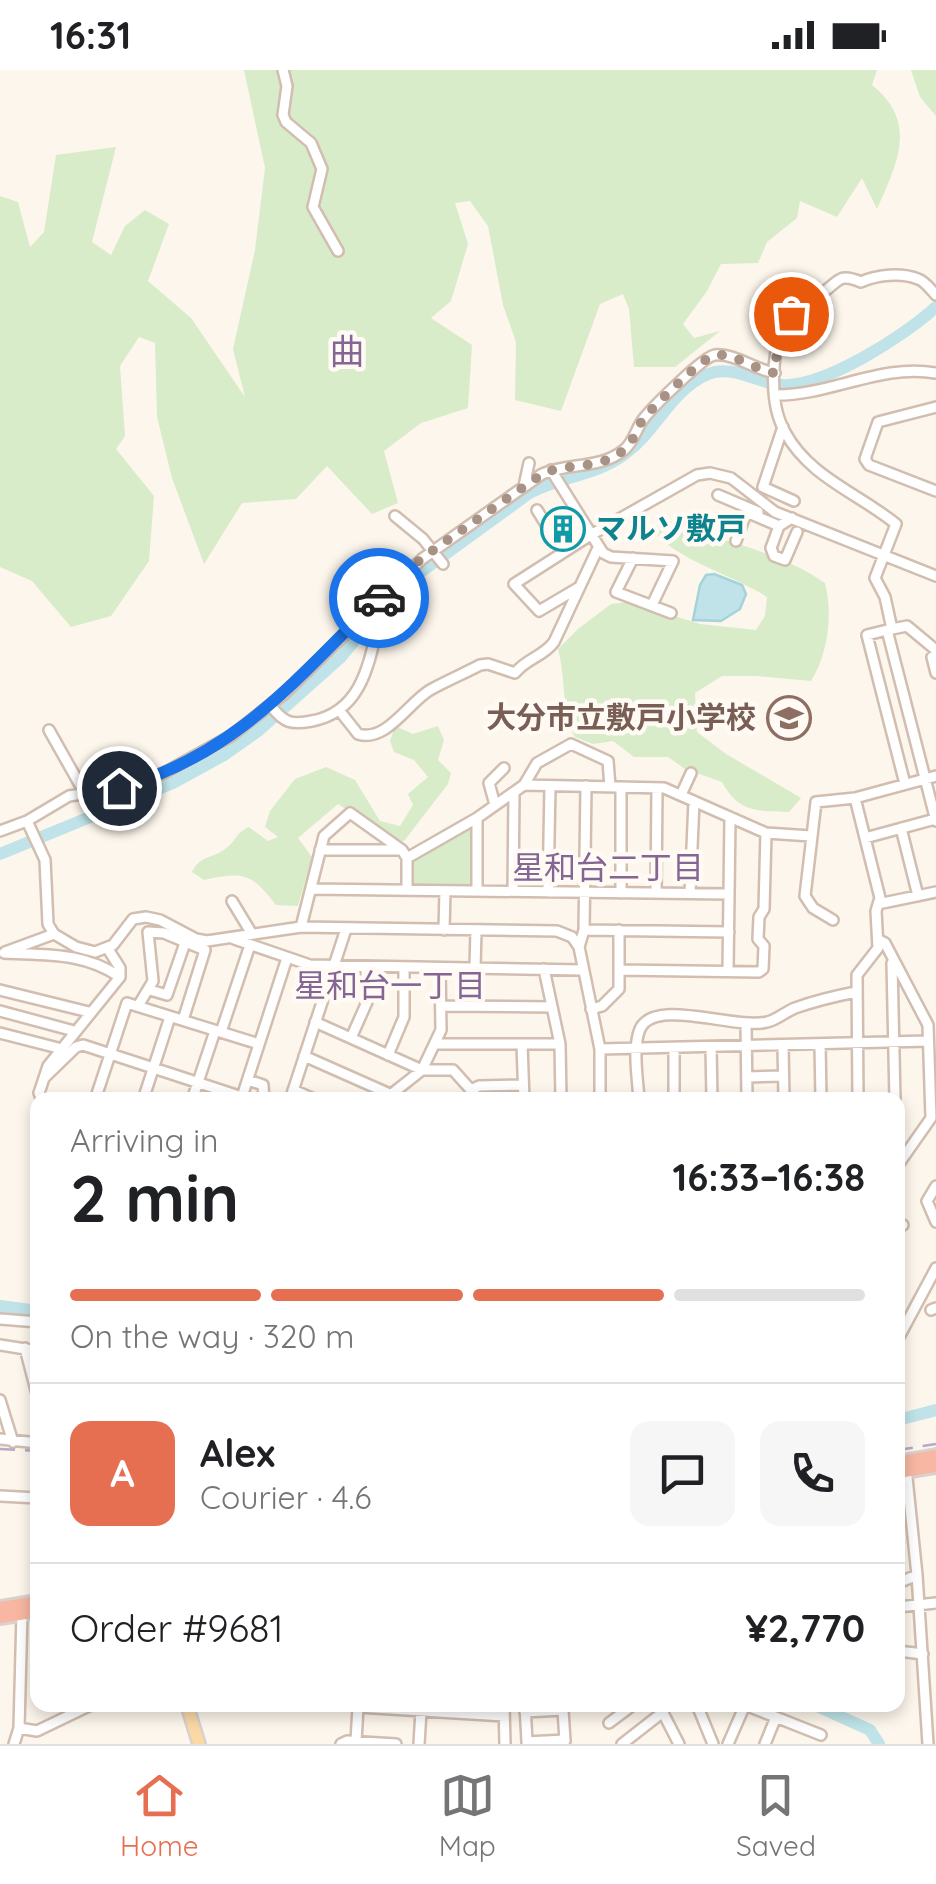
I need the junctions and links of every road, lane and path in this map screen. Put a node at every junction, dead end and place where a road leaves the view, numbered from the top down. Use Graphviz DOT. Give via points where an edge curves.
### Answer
graph roads {
  1 [pos="283,70"];
  2 [pos="338,251"];
  3 [pos="936,296"];
  4 [pos="936,373"];
  5 [pos="775,375"];
  6 [pos="774,393"];
  7 [pos="936,407"];
  8 [pos="783,427"];
  9 [pos="529,462"];
  10 [pos="552,472"];
  11 [pos="524,486"];
  12 [pos="936,492"];
  13 [pos="718,495"];
  14 [pos="794,501"];
  15 [pos="537,510"];
  16 [pos="772,510"];
  17 [pos="395,516"];
  18 [pos="792,518"];
  19 [pos="779,526"];
  20 [pos="797,532"];
  21 [pos="590,536"];
  22 [pos="736,541"];
  23 [pos="598,548"];
  24 [pos="563,552"];
  25 [pos="884,556"];
  26 [pos="438,557"];
  27 [pos="633,558"];
  28 [pos="936,576"];
  29 [pos="578,588"];
  30 [pos="652,606"];
  31 [pos="671,613"];
  32 [pos="377,629"];
  33 [pos="936,653"];
  34 [pos="936,673"];
  35 [pos="273,708"];
  36 [pos="340,710"];
  37 [pos="49,730"];
  38 [pos="504,768"];
  39 [pos="692,774"];
  40 [pos="931,778"];
  41 [pos="905,784"];
  42 [pos="524,786"];
  43 [pos="550,786"];
  44 [pos="586,786"];
  45 [pos="616,787"];
  46 [pos="657,788"];
  47 [pos="84,792"];
  48 [pos="514,792"];
  49 [pos="681,796"];
  50 [pos="855,798"];
  51 [pos="694,801"];
  52 [pos="495,806"];
  53 [pos="730,817"];
  54 [pos="477,818"];
  55 [pos="936,820"];
  56 [pos="29,824"];
  57 [pos="901,828"];
  58 [pos="0,831"];
  59 [pos="766,833"];
  60 [pos="812,836"];
  61 [pos="865,838"];
  62 [pos="320,850"];
  63 [pos="404,854"];
  64 [pos="311,889"];
  65 [pos="406,890"];
  66 [pos="444,890"];
  67 [pos="477,891"];
  68 [pos="513,892"];
  69 [pos="548,892"];
  70 [pos="584,892"];
  71 [pos="620,892"];
  72 [pos="936,892"];
  73 [pos="656,893"];
  74 [pos="690,893"];
  75 [pos="729,894"];
  76 [pos="918,896"];
  77 [pos="232,902"];
  78 [pos="878,904"];
  79 [pos="834,920"];
  80 [pos="301,927"];
  81 [pos="346,929"];
  82 [pos="444,930"];
  83 [pos="476,930"];
  84 [pos="584,930"];
  85 [pos="620,930"];
  86 [pos="729,932"];
  87 [pos="54,934"];
  88 [pos="251,939"];
  89 [pos="879,940"];
  90 [pos="185,943"];
  91 [pos="205,945"];
  92 [pos="579,947"];
  93 [pos="108,949"];
  94 [pos="2,954"];
  95 [pos="288,958"];
  96 [pos="892,960"];
  97 [pos="334,966"];
  98 [pos="366,967"];
  99 [pos="404,968"];
  100 [pos="440,968"];
  101 [pos="475,968"];
  102 [pos="544,969"];
  103 [pos="582,970"];
  104 [pos="619,970"];
  105 [pos="728,970"];
  106 [pos="120,977"];
  107 [pos="0,990"];
  108 [pos="150,990"];
  109 [pos="856,992"];
  110 [pos="138,1006"];
  111 [pos="440,1006"];
  112 [pos="552,1007"];
  113 [pos="591,1009"];
  114 [pos="0,1012"];
  115 [pos="89,1012"];
  116 [pos="170,1016"];
  117 [pos="182,1020"];
  118 [pos="315,1022"];
  119 [pos="746,1024"];
  120 [pos="218,1030"];
  121 [pos="74,1032"];
  122 [pos="0,1033"];
  123 [pos="351,1038"];
  124 [pos="893,1042"];
  125 [pos="928,1042"];
  126 [pos="857,1043"];
  127 [pos="259,1044"];
  128 [pos="435,1044"];
  129 [pos="522,1044"];
  130 [pos="560,1044"];
  131 [pos="820,1044"];
  132 [pos="783,1045"];
  133 [pos="710,1046"];
  134 [pos="746,1046"];
  135 [pos="638,1048"];
  136 [pos="674,1048"];
  137 [pos="62,1049"];
  138 [pos="600,1049"];
  139 [pos="110,1054"];
  140 [pos="388,1054"];
  141 [pos="304,1056"];
  142 [pos="154,1068"];
  143 [pos="422,1070"];
  144 [pos="783,1076"];
  145 [pos="747,1077"];
  146 [pos="44,1078"];
  147 [pos="248,1080"];
  148 [pos="198,1082"];
  149 [pos="523,1085"];
  150 [pos="471,1090"];
  151 [pos="38,1092"];
  152 [pos="98,1092"];
  153 [pos="146,1092"];
  154 [pos="195,1092"];
  155 [pos="226,1092"];
  156 [pos="244,1092"];
  157 [pos="263,1092"];
  158 [pos="292,1092"];
  159 [pos="378,1092"];
  160 [pos="394,1092"];
  161 [pos="523,1092"];
  162 [pos="562,1092"];
  163 [pos="600,1092"];
  164 [pos="638,1092"];
  165 [pos="674,1092"];
  166 [pos="712,1092"];
  167 [pos="747,1092"];
  168 [pos="784,1092"];
  169 [pos="821,1092"];
  170 [pos="858,1092"];
  171 [pos="894,1092"];
  172 [pos="933,1096"];
  173 [pos="905,1155"];
  174 [pos="936,1186"];
  175 [pos="936,1222"];
  176 [pos="936,1268"];
  177 [pos="924,1290"];
  178 [pos="936,1290"];
  179 [pos="0,1319"];
  180 [pos="30,1321"];
  181 [pos="905,1327"];
  182 [pos="0,1345"];
  183 [pos="25,1348"];
  184 [pos="30,1349"];
  185 [pos="30,1367"];
  186 [pos="0,1400"];
  187 [pos="0,1439"];
  188 [pos="12,1442"];
  189 [pos="30,1443"];
  190 [pos="936,1456"];
  191 [pos="905,1466"];
  192 [pos="936,1466"];
  193 [pos="905,1467"];
  194 [pos="905,1489"];
  195 [pos="0,1496"];
  196 [pos="30,1498"];
  197 [pos="917,1575"];
  198 [pos="905,1580"];
  199 [pos="936,1603"];
  200 [pos="919,1604"];
  201 [pos="905,1605"];
  202 [pos="30,1606"];
  203 [pos="0,1608"];
  204 [pos="22,1609"];
  205 [pos="30,1610"];
  206 [pos="0,1617"];
  207 [pos="905,1652"];
  208 [pos="923,1654"];
  209 [pos="936,1691"];
  210 [pos="930,1706"];
  211 [pos="77,1712"];
  212 [pos="189,1712"];
  213 [pos="358,1712"];
  214 [pos="422,1712"];
  215 [pos="504,1712"];
  216 [pos="525,1712"];
  217 [pos="563,1712"];
  218 [pos="624,1712"];
  219 [pos="658,1712"];
  220 [pos="663,1712"];
  221 [pos="700,1712"];
  222 [pos="742,1712"];
  223 [pos="763,1712"];
  224 [pos="776,1717"];
  225 [pos="609,1724"];
  226 [pos="18,1728"];
  227 [pos="821,1735"];
  228 [pos="931,1738"];
  229 [pos="356,1742"];
  230 [pos="565,1742"];
  231 [pos="14,1744"];
  232 [pos="198,1744"];
  233 [pos="341,1744"];
  234 [pos="396,1744"];
  235 [pos="419,1744"];
  236 [pos="505,1744"];
  237 [pos="622,1744"];
  238 [pos="680,1744"];
  239 [pos="714,1744"];
  240 [pos="728,1744"];
  241 [pos="765,1744"];
  1 -- 2 [label="street" via="283,115 320,159 313,207"];
  3 -- 5 [label="street" via="920,279 836,279 791,314 778,336"];
  4 -- 6 [label="street" via="896,372 809,394"];
  5 -- 6 [label="street"];
  5 -- 10 [label="street" via="705,358 645,416 627,448 583,468"];
  6 -- 8 [label="street"];
  7 -- 12 [label="street" via="878,422 864,459"];
  8 -- 14 [label="street" via="763,487"];
  8 -- 25 [label="street" via="822,476 896,524"];
  9 -- 11 [label="street"];
  10 -- 11 [label="street"];
  10 -- 21 [label="street"];
  11 -- 26 [label="street"];
  13 -- 16 [label="street" via="768,516"];
  15 -- 24 [label="street"];
  16 -- 18 [label="street"];
  16 -- 21 [label="street" via="730,478 710,473"];
  17 -- 26 [label="street"];
  18 -- 19 [label="street"];
  18 -- 25 [label="street"];
  19 -- 20 [label="street" via="770,548 774,556 786,560"];
  19 -- 22 [label="street" via="749,514"];
  21 -- 23 [label="street"];
  21 -- 24 [label="street"];
  23 -- 27 [label="street" via="611,557"];
  23 -- 29 [label="street"];
  24 -- 29 [label="street" via="514,584 539,611"];
  25 -- 28 [label="street"];
  25 -- 33 [label="street" via="876,578 892,629 907,626"];
  26 -- 35 [label="street" via="384,593"];
  27 -- 30 [label="street" via="616,592"];
  27 -- 30 [label="street" via="673,560"];
  29 -- 36 [label="street" via="550,648 515,673 480,665 426,692 372,736 358,734"];
  30 -- 31 [label="street"];
  32 -- 36 [label="street" via="360,688"];
  33 -- 34 [label="street"];
  35 -- 36 [label="street" via="281,720 294,723"];
  35 -- 47 [label="street" via="164,772"];
  37 -- 47 [label="street"];
  38 -- 52 [label="street" via="489,782"];
  39 -- 49 [label="street"];
  40 -- 41 [label="street"];
  40 -- 41 [label="street" via="887,630 867,635"];
  40 -- 55 [label="street"];
  41 -- 50 [label="street"];
  42 -- 43 [label="street"];
  42 -- 45 [label="street" via="537,763 571,744 608,761"];
  42 -- 48 [label="street"];
  43 -- 44 [label="street"];
  43 -- 69 [label="street"];
  44 -- 45 [label="street"];
  44 -- 70 [label="street"];
  45 -- 46 [label="street"];
  45 -- 71 [label="street"];
  46 -- 49 [label="street"];
  46 -- 73 [label="street"];
  47 -- 56 [label="street" via="56,802"];
  48 -- 52 [label="street"];
  48 -- 68 [label="street"];
  49 -- 51 [label="street"];
  50 -- 60 [label="street" via="816,802"];
  50 -- 61 [label="street"];
  51 -- 53 [label="street"];
  51 -- 74 [label="street"];
  52 -- 54 [label="street"];
  53 -- 59 [label="street"];
  53 -- 75 [label="street"];
  54 -- 63 [label="street"];
  54 -- 67 [label="street"];
  55 -- 57 [label="street"];
  56 -- 58 [label="street"];
  56 -- 87 [label="street" via="45,860"];
  57 -- 61 [label="street"];
  57 -- 76 [label="street"];
  59 -- 60 [label="street"];
  59 -- 105 [label="street" via="758,938 765,963 759,972"];
  60 -- 79 [label="street" via="805,896"];
  61 -- 78 [label="street"];
  62 -- 63 [label="street"];
  62 -- 63 [label="street" via="324,836 350,814"];
  62 -- 64 [label="street"];
  63 -- 65 [label="street"];
  64 -- 65 [label="street"];
  64 -- 80 [label="street"];
  65 -- 66 [label="street"];
  66 -- 67 [label="street"];
  66 -- 82 [label="street"];
  67 -- 68 [label="street"];
  68 -- 69 [label="street"];
  69 -- 70 [label="street"];
  70 -- 71 [label="street"];
  70 -- 84 [label="street"];
  71 -- 73 [label="street"];
  72 -- 76 [label="street"];
  73 -- 74 [label="street"];
  74 -- 75 [label="street"];
  75 -- 86 [label="street"];
  76 -- 78 [label="street"];
  77 -- 88 [label="street"];
  78 -- 89 [label="street"];
  80 -- 81 [label="street"];
  80 -- 88 [label="street"];
  81 -- 82 [label="street"];
  81 -- 97 [label="street"];
  82 -- 83 [label="street"];
  83 -- 92 [label="street" via="558,931"];
  83 -- 101 [label="street"];
  84 -- 85 [label="street"];
  84 -- 92 [label="street"];
  85 -- 86 [label="street"];
  85 -- 104 [label="street"];
  86 -- 105 [label="street"];
  87 -- 93 [label="street" via="95,952"];
  87 -- 94 [label="street"];
  88 -- 91 [label="street"];
  88 -- 95 [label="street"];
  88 -- 120 [label="street"];
  89 -- 96 [label="street"];
  89 -- 109 [label="street" via="857,975"];
  90 -- 91 [label="street"];
  90 -- 108 [label="street" via="168,996"];
  90 -- 108 [label="street" via="148,932"];
  91 -- 93 [label="street" via="146,917 133,920"];
  91 -- 117 [label="street"];
  92 -- 103 [label="street"];
  93 -- 106 [label="street"];
  94 -- 106 [label="street" via="50,953 93,962"];
  95 -- 97 [label="street"];
  95 -- 127 [label="street"];
  96 -- 124 [label="street"];
  96 -- 125 [label="street" via="928,1025"];
  97 -- 98 [label="street"];
  97 -- 118 [label="street"];
  98 -- 99 [label="street"];
  98 -- 123 [label="street" via="367,1002"];
  99 -- 100 [label="street"];
  99 -- 140 [label="street" via="404,1017"];
  100 -- 101 [label="street"];
  100 -- 111 [label="street"];
  101 -- 102 [label="street"];
  102 -- 103 [label="street"];
  102 -- 112 [label="street"];
  103 -- 113 [label="street"];
  104 -- 105 [label="street"];
  104 -- 113 [label="street" via="619,989"];
  106 -- 115 [label="street"];
  107 -- 115 [label="street"];
  108 -- 110 [label="street"];
  109 -- 119 [label="street"];
  109 -- 126 [label="street"];
  110 -- 116 [label="street"];
  110 -- 139 [label="street" via="127,1003"];
  111 -- 112 [label="street"];
  111 -- 128 [label="street"];
  112 -- 130 [label="street"];
  113 -- 138 [label="street"];
  114 -- 121 [label="street"];
  115 -- 121 [label="street"];
  116 -- 117 [label="street"];
  116 -- 142 [label="street"];
  117 -- 120 [label="street"];
  118 -- 123 [label="street"];
  118 -- 141 [label="street"];
  119 -- 134 [label="street"];
  119 -- 135 [label="street" via="656,1015 640,1028"];
  120 -- 127 [label="street"];
  120 -- 148 [label="street"];
  121 -- 137 [label="street"];
  122 -- 137 [label="street"];
  123 -- 140 [label="street"];
  124 -- 125 [label="street"];
  124 -- 126 [label="street"];
  124 -- 171 [label="street"];
  125 -- 172 [label="street"];
  126 -- 131 [label="street"];
  126 -- 170 [label="street"];
  127 -- 147 [label="street"];
  128 -- 129 [label="street"];
  128 -- 143 [label="street"];
  129 -- 130 [label="street"];
  129 -- 149 [label="street"];
  130 -- 162 [label="street"];
  131 -- 132 [label="street"];
  131 -- 169 [label="street"];
  132 -- 134 [label="street"];
  132 -- 144 [label="street"];
  133 -- 134 [label="street"];
  133 -- 136 [label="street"];
  133 -- 166 [label="street"];
  134 -- 145 [label="street"];
  135 -- 136 [label="street"];
  135 -- 138 [label="street"];
  135 -- 164 [label="street"];
  136 -- 165 [label="street"];
  137 -- 146 [label="street"];
  138 -- 163 [label="street"];
  139 -- 142 [label="street"];
  139 -- 146 [label="street" via="76,1047"];
  139 -- 152 [label="street"];
  140 -- 143 [label="street"];
  141 -- 158 [label="street"];
  141 -- 159 [label="street"];
  142 -- 148 [label="street"];
  142 -- 153 [label="street"];
  143 -- 150 [label="street" via="453,1070"];
  143 -- 160 [label="street"];
  144 -- 145 [label="street"];
  144 -- 168 [label="street"];
  145 -- 167 [label="street"];
  146 -- 151 [label="street"];
  147 -- 156 [label="street"];
  147 -- 157 [label="street"];
  148 -- 154 [label="street"];
  148 -- 155 [label="street"];
  149 -- 150 [label="street"];
  149 -- 161 [label="street"];
  172 -- 173 [label="street" via="931,1118"];
  174 -- 175 [label="street" via="928,1201"];
  176 -- 177 [label="street"];
  177 -- 178 [label="street"];
  177 -- 181 [label="street"];
  179 -- 180 [label="street"];
  182 -- 183 [label="street"];
  183 -- 184 [label="street"];
  183 -- 185 [label="street"];
  186 -- 188 [label="street"];
  187 -- 188 [label="street"];
  188 -- 189 [label="street"];
  190 -- 191 [label="highway"];
  192 -- 193 [label="highway"];
  194 -- 197 [label="street"];
  195 -- 196 [label="street"];
  197 -- 198 [label="street"];
  197 -- 200 [label="street"];
  199 -- 200 [label="street"];
  200 -- 201 [label="street"];
  200 -- 208 [label="street"];
  202 -- 204 [label="highway"];
  203 -- 204 [label="highway"];
  204 -- 205 [label="highway"];
  204 -- 206 [label="highway"];
  204 -- 226 [label="street"];
  207 -- 208 [label="street"];
  208 -- 210 [label="street"];
  209 -- 210 [label="street"];
  210 -- 228 [label="street"];
  211 -- 226 [label="street" via="36,1732"];
  212 -- 232 [label="main road"];
  213 -- 229 [label="street"];
  214 -- 235 [label="street"];
  215 -- 236 [label="street"];
  216 -- 230 [label="street" via="526,1742"];
  217 -- 230 [label="street"];
  218 -- 225 [label="street"];
  219 -- 237 [label="street"];
  220 -- 238 [label="street"];
  221 -- 239 [label="street"];
  222 -- 240 [label="street"];
  223 -- 224 [label="street"];
  224 -- 227 [label="street"];
  224 -- 241 [label="street"];
  226 -- 231 [label="street"];
  229 -- 233 [label="street"];
  229 -- 234 [label="street"];
}
